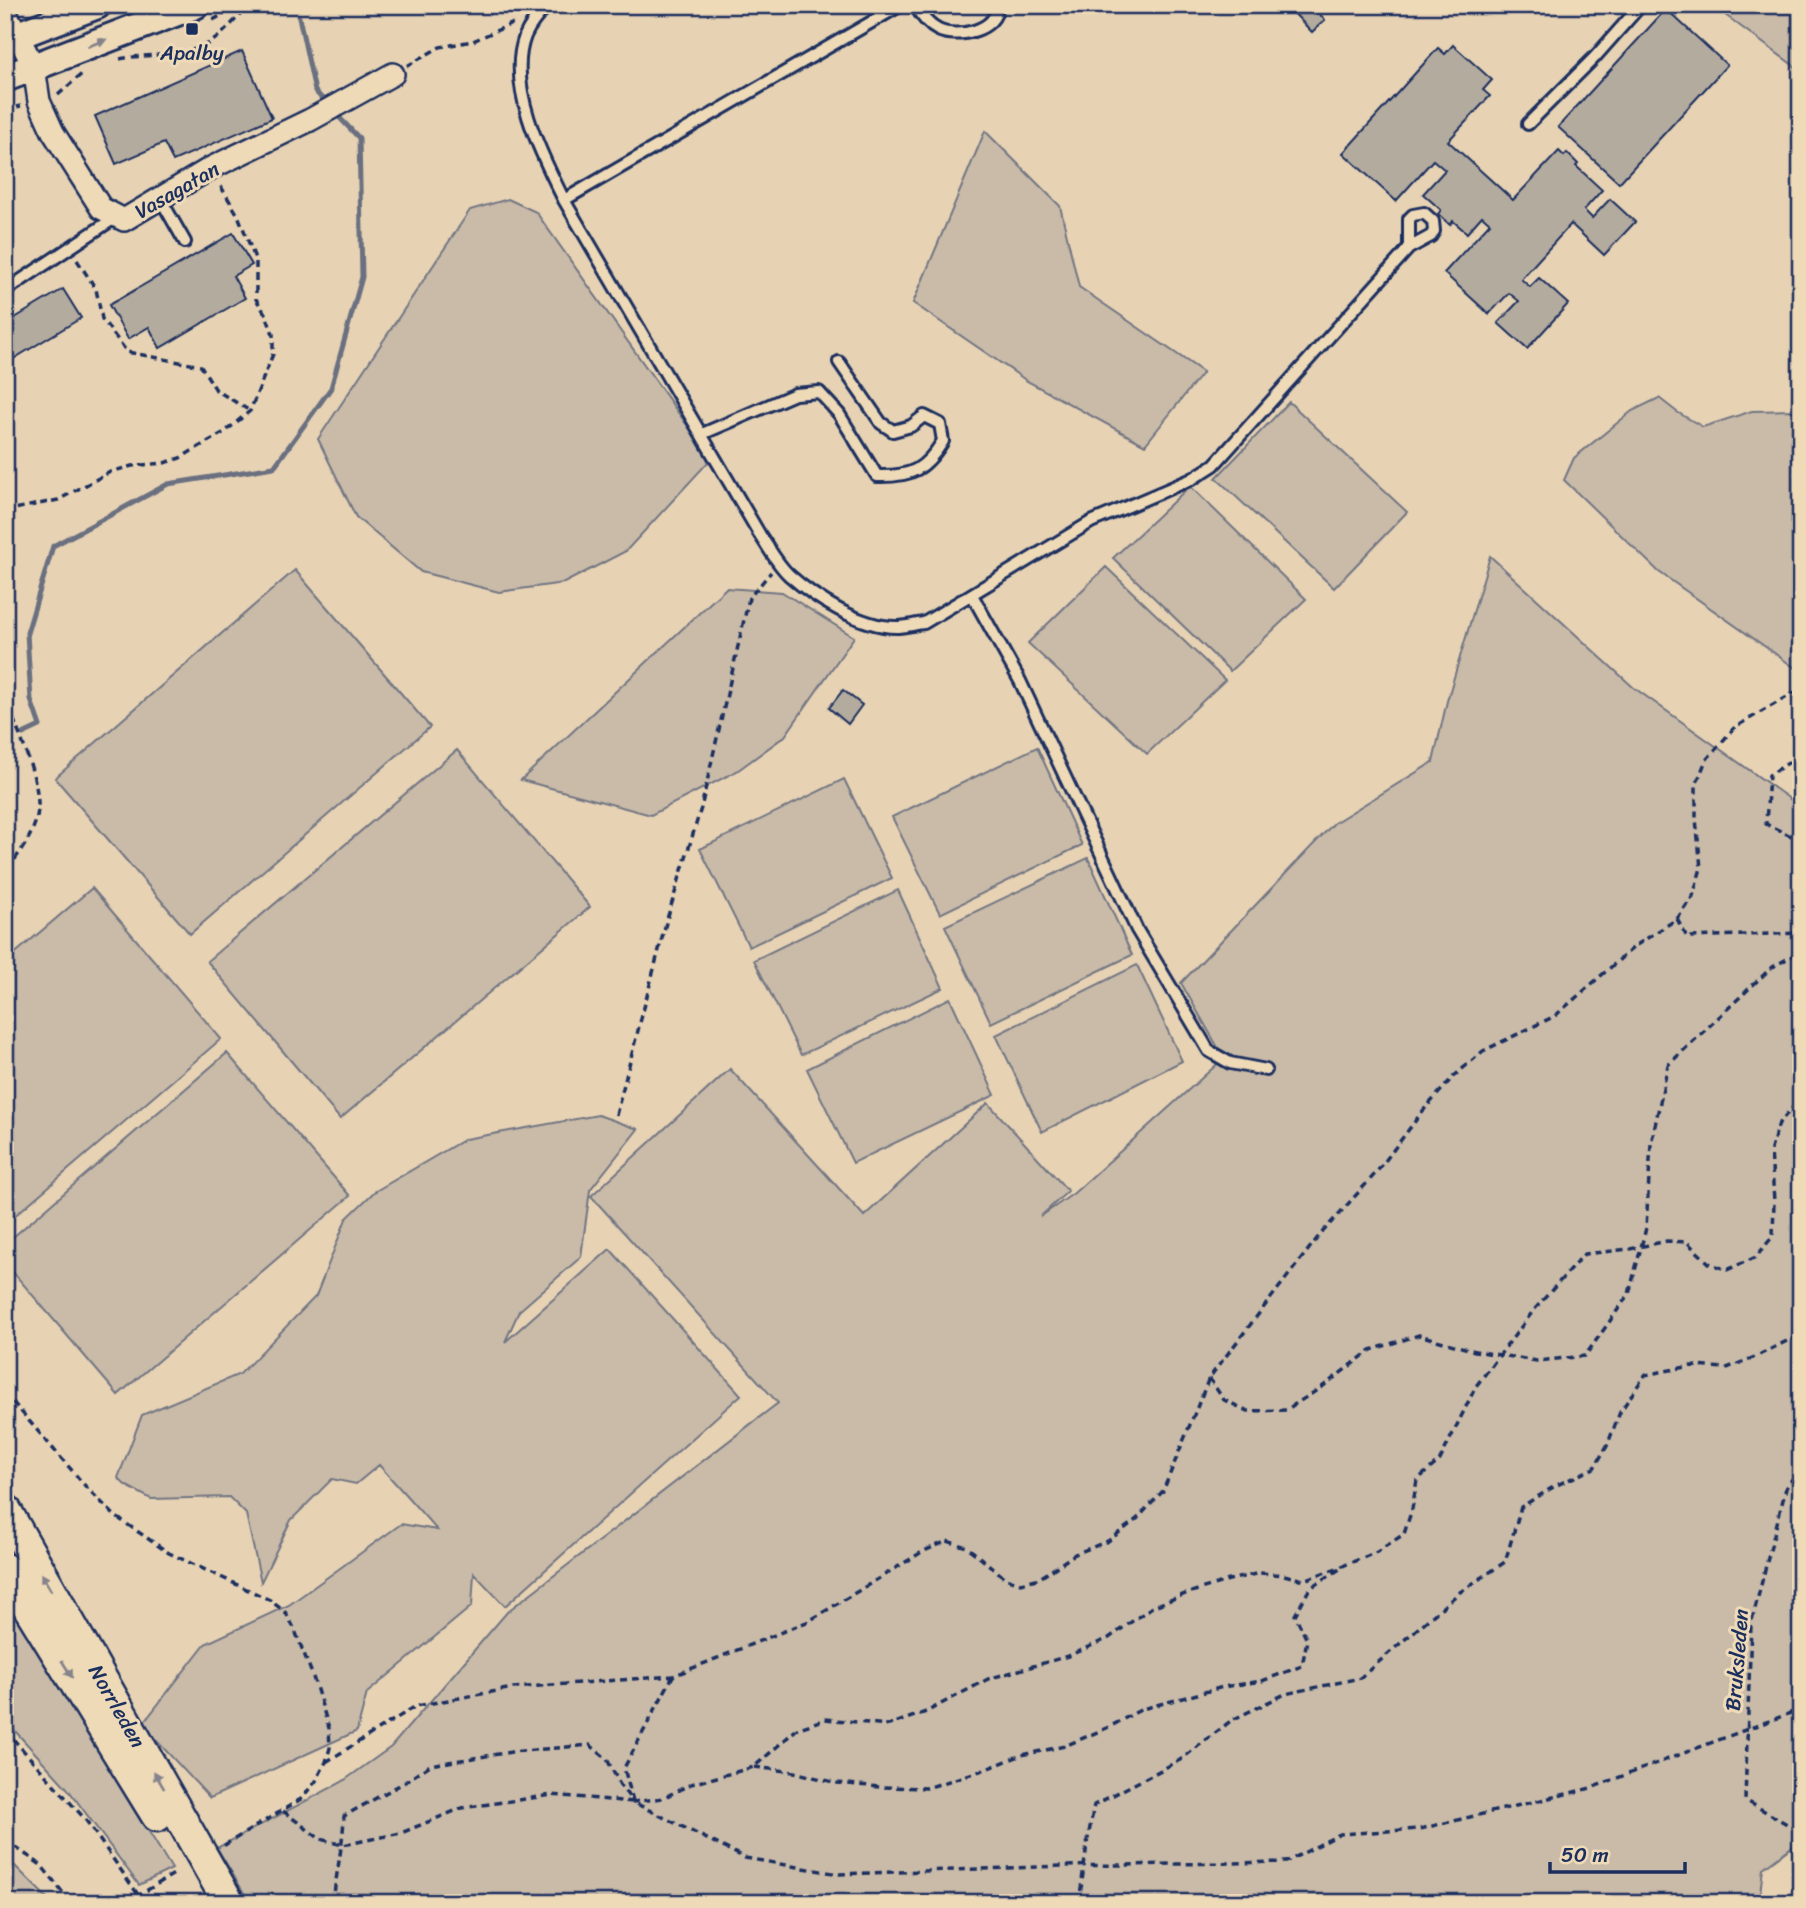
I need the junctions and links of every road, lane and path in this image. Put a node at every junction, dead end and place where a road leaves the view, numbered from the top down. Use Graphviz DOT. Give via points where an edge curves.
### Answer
graph roads {
  1 [pos="97,5"];
  2 [pos="252,5"];
  3 [pos="548,5"];
  4 [pos="901,5"];
  5 [pos="915,5"];
  6 [pos="997,5"];
  7 [pos="1641,5"];
  8 [pos="245,10"];
  9 [pos="5,11"];
  10 [pos="200,15"];
  11 [pos="532,23"];
  12 [pos="12,38"];
  13 [pos="117,59"];
  14 [pos="34,67"];
  15 [pos="91,67"];
  16 [pos="393,74"];
  17 [pos="5,78"];
  18 [pos="38,102"];
  19 [pos="5,109"];
  20 [pos="1528,124"];
  21 [pos="211,168"];
  22 [pos="160,198"];
  23 [pos="564,200"];
  24 [pos="116,217"];
  25 [pos="185,242"];
  26 [pos="69,248"];
  27 [pos="1409,248"];
  28 [pos="5,291"];
  29 [pos="839,362"];
  30 [pos="250,411"];
  31 [pos="702,434"];
  32 [pos="5,511"];
  33 [pos="779,563"];
  34 [pos="972,595"];
  35 [pos="1801,688"];
  36 [pos="5,696"];
  37 [pos="1801,755"];
  38 [pos="1801,844"];
  39 [pos="5,873"];
  40 [pos="1677,919"];
  41 [pos="1801,933"];
  42 [pos="1801,951"];
  43 [pos="1266,1070"];
  44 [pos="1801,1098"];
  45 [pos="616,1115"];
  46 [pos="1641,1246"];
  47 [pos="1801,1334"];
  48 [pos="1501,1355"];
  49 [pos="1209,1378"];
  50 [pos="5,1393"];
  51 [pos="1801,1466"];
  52 [pos="5,1509"];
  53 [pos="1345,1565"];
  54 [pos="5,1569"];
  55 [pos="673,1676"];
  56 [pos="1801,1709"];
  57 [pos="1747,1729"];
  58 [pos="5,1730"];
  59 [pos="326,1762"];
  60 [pos="754,1767"];
  61 [pos="634,1802"];
  62 [pos="283,1811"];
  63 [pos="1801,1832"];
  64 [pos="5,1840"];
  65 [pos="343,1845"];
  66 [pos="219,1848"];
  67 [pos="1084,1865"];
  68 [pos="177,1872"];
  69 [pos="1801,1893"];
  70 [pos="138,1895"];
  71 [pos="71,1903"];
  72 [pos="126,1903"];
  73 [pos="144,1903"];
  74 [pos="209,1903"];
  75 [pos="229,1903"];
  76 [pos="333,1903"];
  77 [pos="1079,1903"];
  78 [pos="1784,1903"];
  1 -- 12 [label="street"];
  2 -- 8 [label="path"];
  3 -- 11 [label="lane"];
  4 -- 23 [label="lane"];
  5 -- 6 [label="lane" via="937,29 951,33 979,29 992,20"];
  7 -- 20 [label="lane"];
  8 -- 10 [label="path"];
  8 -- 13 [label="path" via="203,46"];
  9 -- 12 [label="street"];
  14 -- 10 [label="street, one-way"];
  11 -- 16 [label="path" via="516,22 482,38 440,47"];
  11 -- 23 [label="lane" via="521,60 522,87 530,124"];
  12 -- 14 [label="street"];
  14 -- 17 [label="street"];
  14 -- 18 [label="street, Vasagatan"];
  15 -- 18 [label="path" via="58,95"];
  16 -- 21 [label="street, Vasagatan"];
  18 -- 19 [label="path"];
  18 -- 24 [label="street, Vasagatan" via="101,208"];
  21 -- 22 [label="street, Vasagatan"];
  21 -- 30 [label="path" via="256,261 256,299 273,334 273,354"];
  22 -- 24 [label="street, Vasagatan" via="124,220"];
  22 -- 25 [label="lane"];
  23 -- 31 [label="lane"];
  24 -- 26 [label="lane"];
  26 -- 28 [label="lane"];
  26 -- 30 [label="path" via="96,289 102,319 127,352 201,366 216,390"];
  27 -- 34 [label="lane" via="1214,465 1091,522"];
  29 -- 31 [label="lane" via="881,423 893,431 924,416 940,424 943,441 932,459 904,476 877,476 839,414 818,392 795,394"];
  30 -- 32 [label="path" via="180,458 110,472 58,500"];
  31 -- 33 [label="lane"];
  33 -- 34 [label="lane" via="834,607 861,620 895,627 924,624"];
  33 -- 45 [label="path" via="749,598 701,808"];
  34 -- 43 [label="lane" via="1020,681 1137,930 1209,1051 1230,1063"];
  35 -- 40 [label="path" via="1735,727 1706,760 1696,785 1701,868 1693,896"];
  36 -- 39 [label="path" via="33,774 38,813 24,847"];
  37 -- 38 [label="path" via="1769,775 1766,824"];
  40 -- 41 [label="path" via="1687,937"];
  40 -- 49 [label="path" via="1635,946 1555,1016 1483,1051 1453,1077 1319,1236"];
  42 -- 46 [label="path" via="1771,968 1668,1065 1651,1144"];
  44 -- 46 [label="path" via="1779,1123 1771,1149 1773,1237 1756,1257 1727,1269 1709,1263 1687,1242"];
  46 -- 48 [label="path" via="1584,1254"];
  46 -- 48 [label="path" via="1629,1294 1585,1356 1537,1362"];
  47 -- 67 [label="path" via="1727,1368 1690,1366 1645,1375 1619,1412 1594,1468 1521,1507 1505,1562 1460,1592 1360,1678 1284,1694 1232,1720 1180,1760 1094,1805"];
  48 -- 49 [label="path" via="1419,1335 1371,1350 1286,1410 1248,1410 1224,1399"];
  48 -- 53 [label="path" via="1476,1386 1440,1460 1417,1480 1404,1534"];
  49 -- 55 [label="path" via="1163,1491 1137,1520 1108,1541 1075,1554 1040,1578 1021,1583 1005,1578 967,1547 947,1541 809,1621"];
  50 -- 59 [label="path" via="115,1516 169,1553 286,1613 329,1728"];
  51 -- 57 [label="path, Bruksleden" via="1786,1488 1751,1624"];
  75 -- 52 [label="main road, Norrleden, one-way"];
  53 -- 60 [label="path" via="1304,1580 1260,1573 1188,1593 1152,1607 1109,1638 1068,1656 988,1679 926,1712 889,1725 825,1719 797,1729"];
  53 -- 60 [label="path" via="1310,1588 1295,1615 1307,1640 1302,1666 1262,1681 1142,1709 1065,1746 1022,1755 926,1787 837,1783"];
  54 -- 74 [label="main road, Norrleden, one-way"];
  55 -- 59 [label="path" via="513,1688 415,1706"];
  55 -- 61 [label="path" via="624,1768"];
  56 -- 57 [label="path"];
  57 -- 63 [label="path, Bruksleden" via="1745,1800"];
  57 -- 67 [label="path" via="1591,1788 1420,1829 1340,1833 1286,1862"];
  58 -- 70 [label="path" via="85,1819"];
  59 -- 62 [label="path" via="301,1799"];
  60 -- 61 [label="path" via="691,1784 663,1798"];
  61 -- 65 [label="path" via="552,1795 461,1808 401,1833"];
  61 -- 65 [label="path" via="607,1759 590,1745 511,1752 430,1765 344,1816"];
  61 -- 67 [label="path" via="745,1857 839,1874"];
  62 -- 65 [label="path" via="320,1839"];
  62 -- 66 [label="path"];
  64 -- 71 [label="path" via="41,1865"];
  65 -- 76 [label="path"];
  67 -- 77 [label="path"];
  68 -- 70 [label="path"];
  69 -- 78 [label="path"];
  70 -- 72 [label="path"];
  70 -- 73 [label="path"];
}
